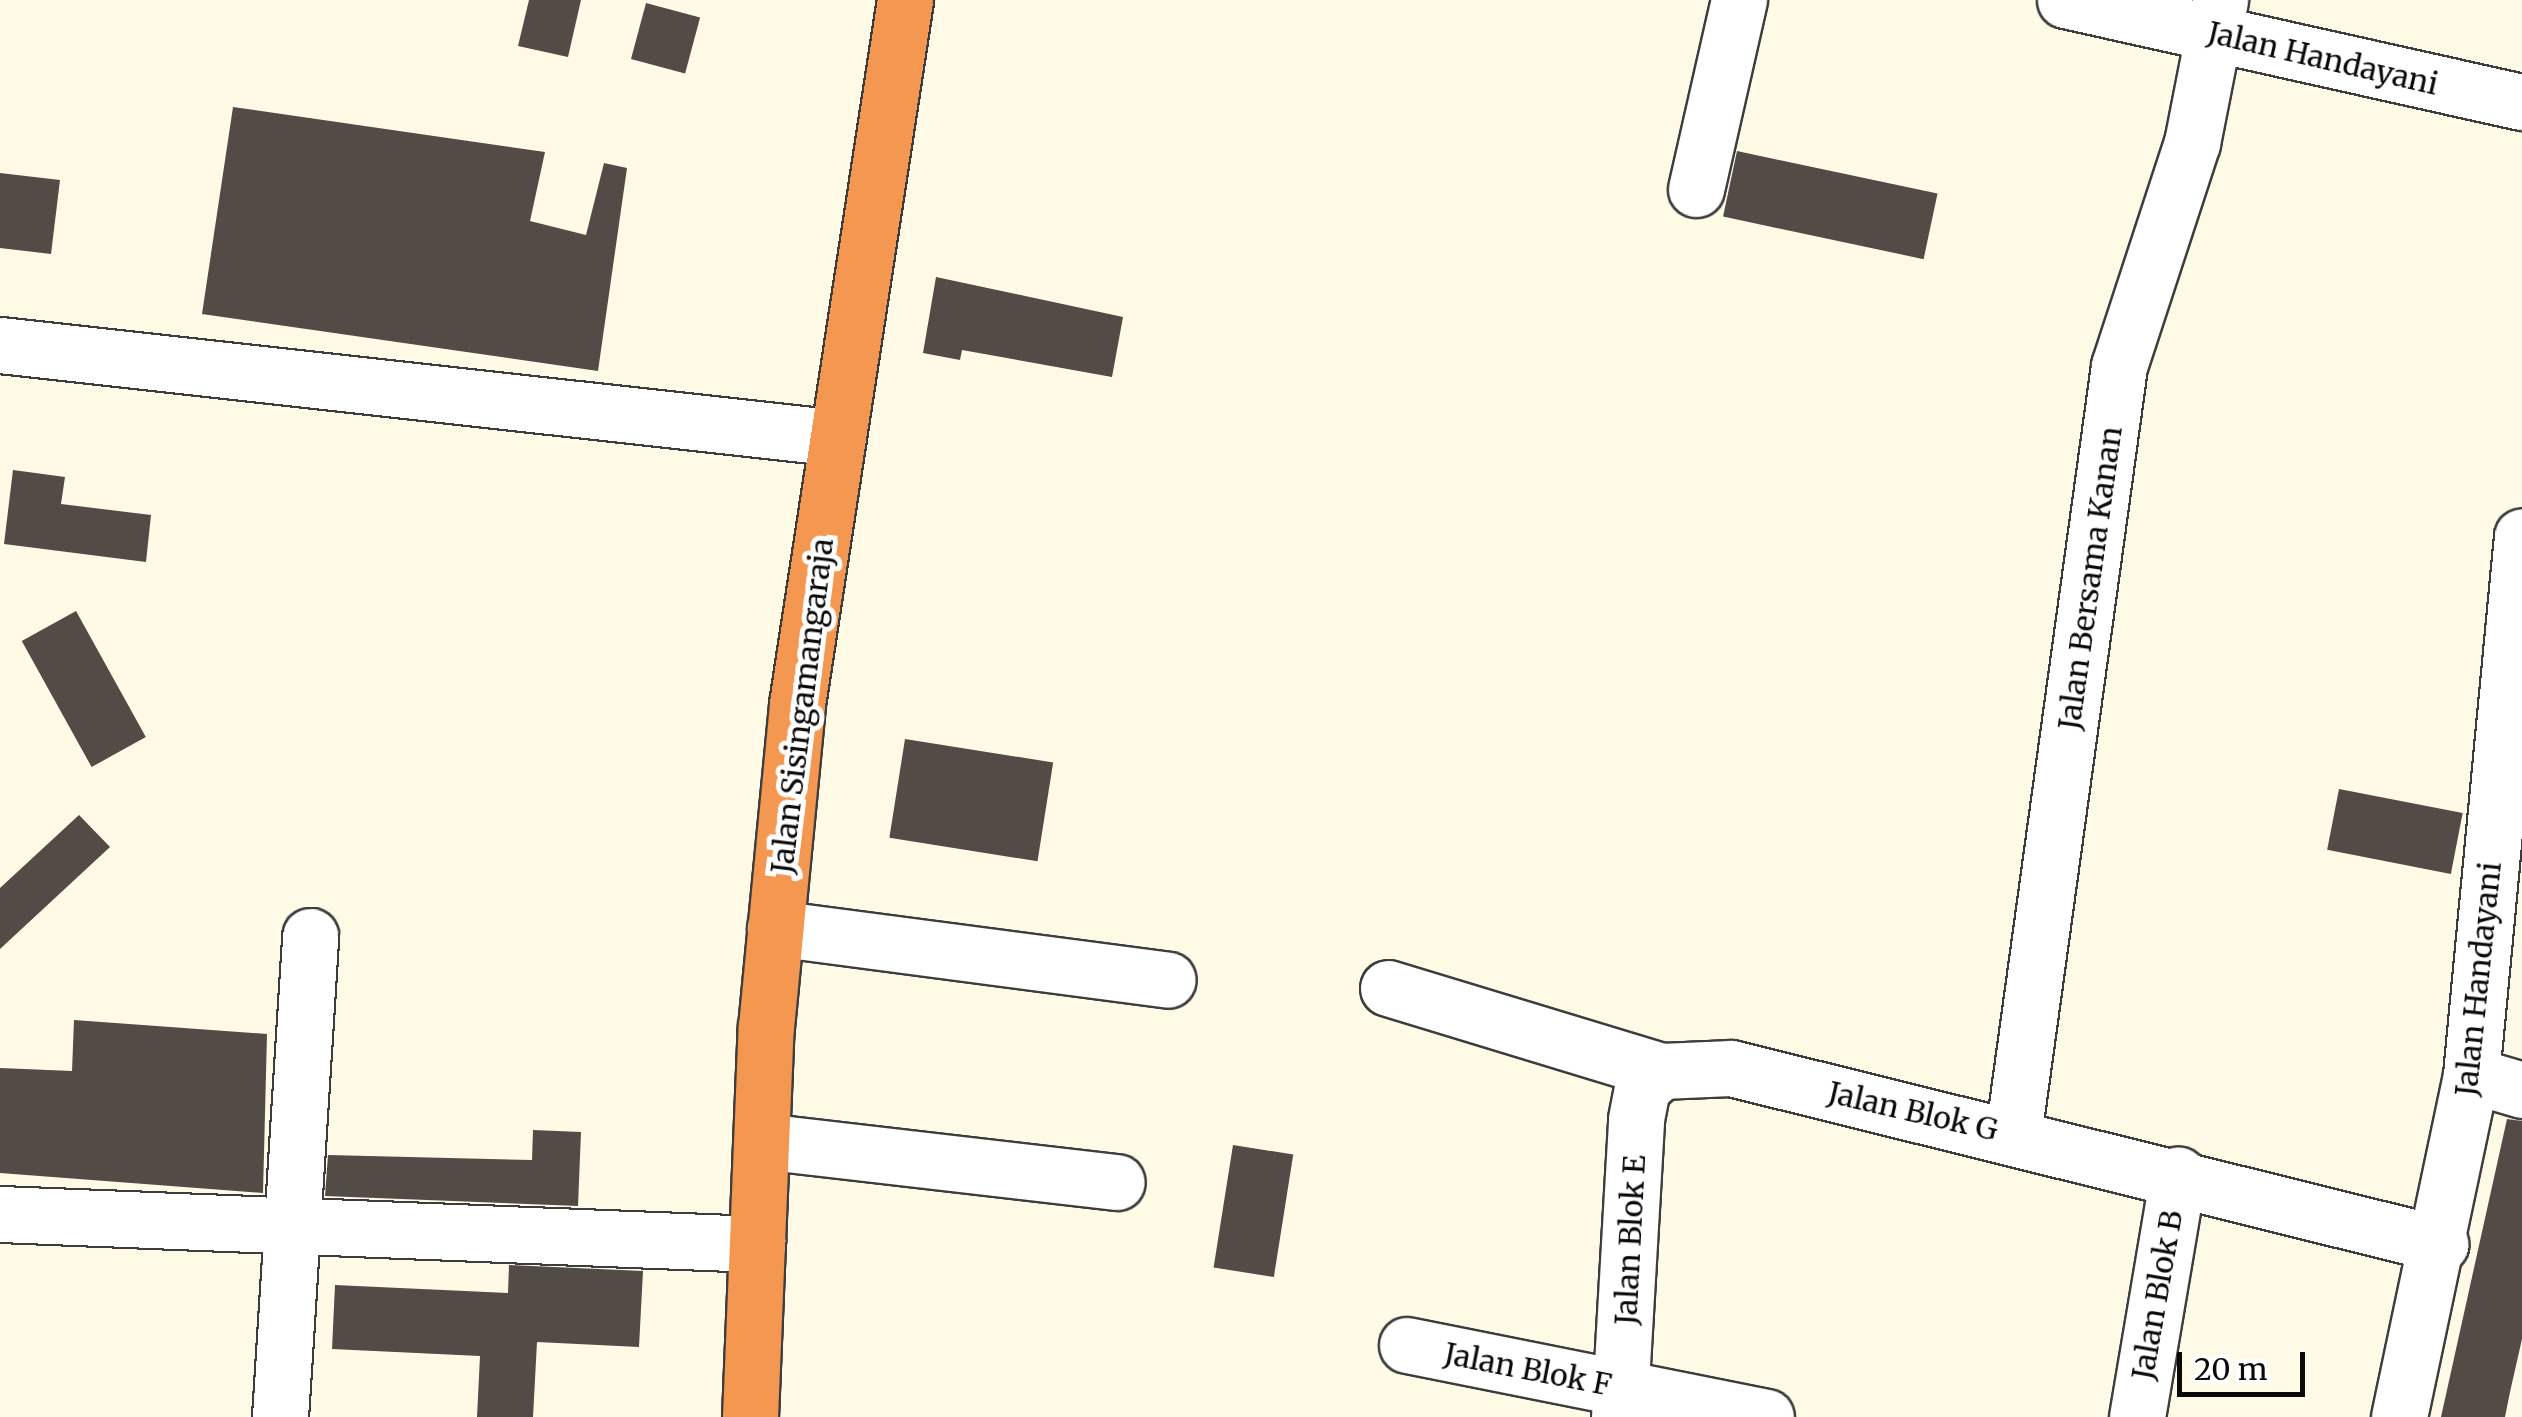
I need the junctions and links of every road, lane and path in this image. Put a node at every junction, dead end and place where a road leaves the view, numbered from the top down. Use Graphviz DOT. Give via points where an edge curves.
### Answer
graph roads {
  1 [pos="904,0"];
  2 [pos="1739,0"];
  3 [pos="2065,0"];
  4 [pos="2217,17"];
  5 [pos="2522,102"];
  6 [pos="1696,189"];
  7 [pos="0,345"];
  8 [pos="838,438"];
  9 [pos="2522,536"];
  10 [pos="776,928"];
  11 [pos="310,936"];
  12 [pos="1168,980"];
  13 [pos="1388,988"];
  14 [pos="1661,1071"];
  15 [pos="2496,1082"];
  16 [pos="2013,1134"];
  17 [pos="762,1142"];
  18 [pos="2178,1174"];
  19 [pos="1116,1182"];
  20 [pos="0,1214"];
  21 [pos="294,1221"];
  22 [pos="757,1244"];
  23 [pos="2440,1244"];
  24 [pos="1407,1345"];
  25 [pos="1621,1402"];
  26 [pos="280,1417"];
  27 [pos="750,1417"];
  28 [pos="1766,1417"];
  29 [pos="2136,1417"];
  30 [pos="2399,1417"];
  1 -- 8 [label="highway, Jalan Sisingamangaraja"];
  2 -- 6 [label="street"];
  3 -- 4 [label="street, Jalan Handayani"];
  4 -- 5 [label="street, Jalan Handayani"];
  4 -- 16 [label="street, Jalan Bersama Kanan" via="2192,144 2119,366"];
  7 -- 8 [label="street"];
  8 -- 10 [label="highway, Jalan Sisingamangaraja" via="797,704"];
  9 -- 15 [label="street, Jalan Handayani"];
  10 -- 12 [label="street"];
  10 -- 17 [label="highway, Jalan Sisingamangaraja"];
  11 -- 21 [label="street"];
  13 -- 14 [label="street, Jalan Blok G"];
  14 -- 16 [label="street, Jalan Blok G" via="1731,1068"];
  14 -- 25 [label="street, Jalan Blok E" via="1642,1088 1636,1119"];
  15 -- 23 [label="street, Jalan Handayani"];
  16 -- 18 [label="street, Jalan Blok G"];
  17 -- 19 [label="street"];
  17 -- 22 [label="highway, Jalan Sisingamangaraja"];
  18 -- 23 [label="street, Jalan Blok G"];
  18 -- 29 [label="street, Jalan Blok B"];
  20 -- 21 [label="street"];
  21 -- 22 [label="street"];
  21 -- 26 [label="street"];
  22 -- 27 [label="highway, Jalan Sisingamangaraja"];
  23 -- 30 [label="street, Jalan Handayani"];
  24 -- 25 [label="street, Jalan Blok F"];
  25 -- 28 [label="street, Jalan Blok F"];
}
